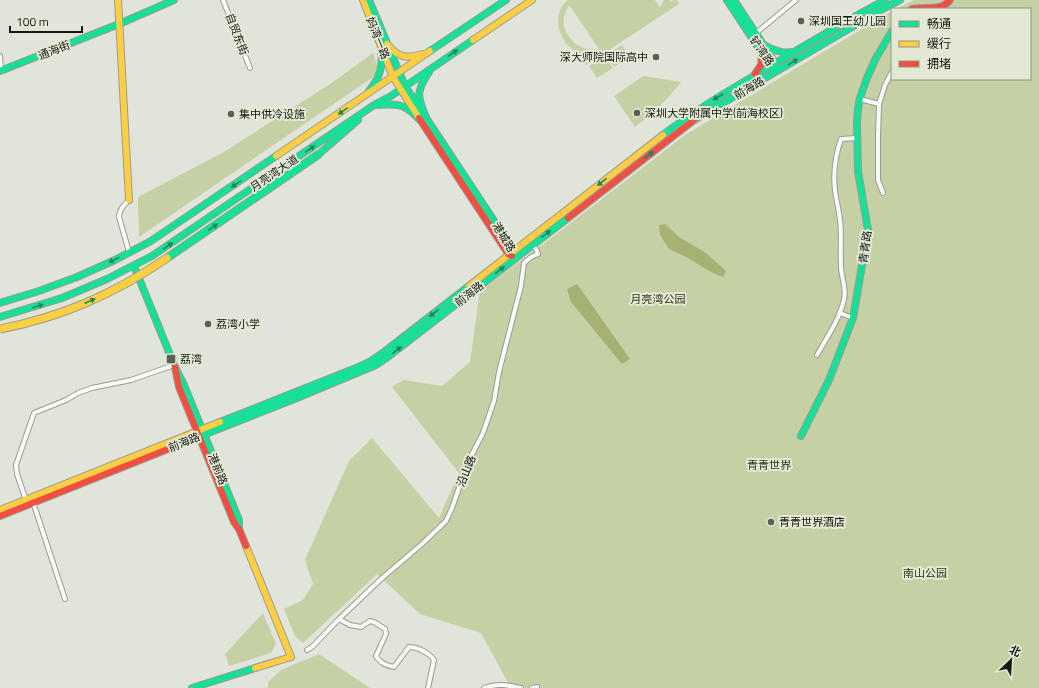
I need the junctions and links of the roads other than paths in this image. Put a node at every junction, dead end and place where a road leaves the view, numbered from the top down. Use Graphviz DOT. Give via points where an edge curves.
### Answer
graph roads {
  1 [pos="118,0"];
  2 [pos="174,0"];
  3 [pos="223,0"];
  4 [pos="363,0"];
  5 [pos="369,0"];
  6 [pos="506,0"];
  7 [pos="532,0"];
  8 [pos="727,0"];
  9 [pos="734,0"];
  10 [pos="796,0"];
  11 [pos="885,0"];
  12 [pos="900,0"];
  13 [pos="950,0"];
  14 [pos="916,8"];
  15 [pos="941,8"];
  16 [pos="941,8"];
  17 [pos="119,24"];
  18 [pos="891,32"];
  19 [pos="756,34"];
  20 [pos="762,43"];
  21 [pos="384,46"];
  22 [pos="430,51"];
  23 [pos="797,51"];
  24 [pos="761,52"];
  25 [pos="0,56"];
  26 [pos="436,64"];
  27 [pos="775,67"];
  28 [pos="250,68"];
  29 [pos="1,70"];
  30 [pos="891,74"];
  31 [pos="396,75"];
  32 [pos="751,78"];
  33 [pos="402,88"];
  34 [pos="362,98"];
  35 [pos="860,99"];
  36 [pos="879,104"];
  37 [pos="371,107"];
  38 [pos="423,119"];
  39 [pos="858,138"];
  40 [pos="883,193"];
  41 [pos="129,200"];
  42 [pos="533,245"];
  43 [pos="130,253"];
  44 [pos="513,254"];
  45 [pos="134,266"];
  46 [pos="0,303"];
  47 [pos="840,313"];
  48 [pos="0,317"];
  49 [pos="853,318"];
  50 [pos="0,330"];
  51 [pos="817,354"];
  52 [pos="174,366"];
  53 [pos="201,433"];
  54 [pos="801,436"];
  55 [pos="30,501"];
  56 [pos="0,510"];
  57 [pos="0,516"];
  58 [pos="65,599"];
  59 [pos="339,619"];
  60 [pos="307,650"];
  61 [pos="537,687"];
  62 [pos="192,688"];
  63 [pos="428,688"];
  64 [pos="484,688"];
  65 [pos="521,688"];
  66 [pos="532,688"];
  1 -- 17 [label="street"];
  2 -- 17 [label="street, 通海街"];
  3 -- 28 [label="street, 自贸东街"];
  4 -- 21 [label="street, 妈湾一路"];
  5 -- 21 [label="street, 妈湾一路"];
  6 -- 22 [label="street, 月亮湾大道"];
  26 -- 7 [label="street, 月亮湾大道, one-way"];
  8 -- 24 [label="street, 铲湾路"];
  9 -- 19 [label="street, 铲湾路"];
  10 -- 19 [label="street"];
  11 -- 23 [label="street, 前海路"];
  27 -- 12 [label="street, 前海路, one-way"];
  13 -- 15 [label="street" via="948,5"];
  14 -- 16 [label="street"];
  17 -- 29 [label="street, 通海街"];
  17 -- 41 [label="street"];
  18 -- 35 [label="street, 青青路" via="869,71"];
  19 -- 20 [label="street, 铲湾路"];
  20 -- 23 [label="street" via="781,53"];
  20 -- 27 [label="street, 铲湾路"];
  21 -- 22 [label="street" via="398,56 411,58"];
  21 -- 31 [label="street, 妈湾一路"];
  21 -- 34 [label="street" via="381,73"];
  22 -- 31 [label="street, 月亮湾大道"];
  23 -- 27 [label="street, 前海路"];
  24 -- 27 [label="street, 铲湾路"];
  24 -- 32 [label="street" via="762,63"];
  25 -- 29 [label="street"];
  26 -- 33 [label="street, 月亮湾大道"];
  26 -- 38 [label="street" via="418,92"];
  27 -- 32 [label="street, 前海路"];
  42 -- 27 [label="street, 前海路, one-way" via="699,117"];
  30 -- 36 [label="street"];
  31 -- 33 [label="street, 港城路"];
  31 -- 34 [label="street, 月亮湾大道"];
  32 -- 44 [label="street, 前海路, one-way" via="684,119"];
  33 -- 37 [label="street, 月亮湾大道"];
  33 -- 38 [label="street, 港城路"];
  34 -- 43 [label="street, 月亮湾大道, one-way"];
  35 -- 36 [label="street"];
  35 -- 39 [label="street, 青青路"];
  36 -- 40 [label="street" via="878,180"];
  37 -- 38 [label="street" via="397,104"];
  45 -- 37 [label="street, 月亮湾大道, one-way"];
  50 -- 37 [label="street, one-way, bridge" via="58,314 126,283 319,154"];
  38 -- 44 [label="street, 港城路"];
  39 -- 47 [label="street" via="841,138 834,166 840,219 841,267 845,286"];
  39 -- 49 [label="street, 青青路" via="858,178 868,230"];
  41 -- 43 [label="street" via="121,208 119,217"];
  42 -- 44 [label="street, 前海路"];
  42 -- 59 [label="street, 沿山路" via="538,254 524,263 494,401 446,521"];
  43 -- 46 [label="street, 月亮湾大道, one-way" via="63,283"];
  44 -- 53 [label="street, 前海路" via="371,361"];
  48 -- 45 [label="street, 月亮湾大道, one-way" via="62,298"];
  45 -- 52 [label="street, 港前路"];
  47 -- 49 [label="street"];
  47 -- 51 [label="street"];
  49 -- 54 [label="street, 青青路" via="829,380"];
  52 -- 53 [label="street, 港前路" via="179,386"];
  52 -- 55 [label="street" via="132,380 92,388 34,413 16,465 17,474"];
  53 -- 55 [label="street, 前海路"];
  53 -- 62 [label="street, 港前路" via="234,522 290,657"];
  55 -- 56 [label="street, 前海路"];
  55 -- 57 [label="street, 前海路"];
  55 -- 58 [label="street"];
  59 -- 60 [label="street, 沿山路"];
  59 -- 63 [label="street" via="361,627 370,621 385,629 386,634 376,656 389,666 394,668 409,647 430,656 434,660"];
  61 -- 66 [label="street"];
  64 -- 65 [label="street" via="494,685"];
}
